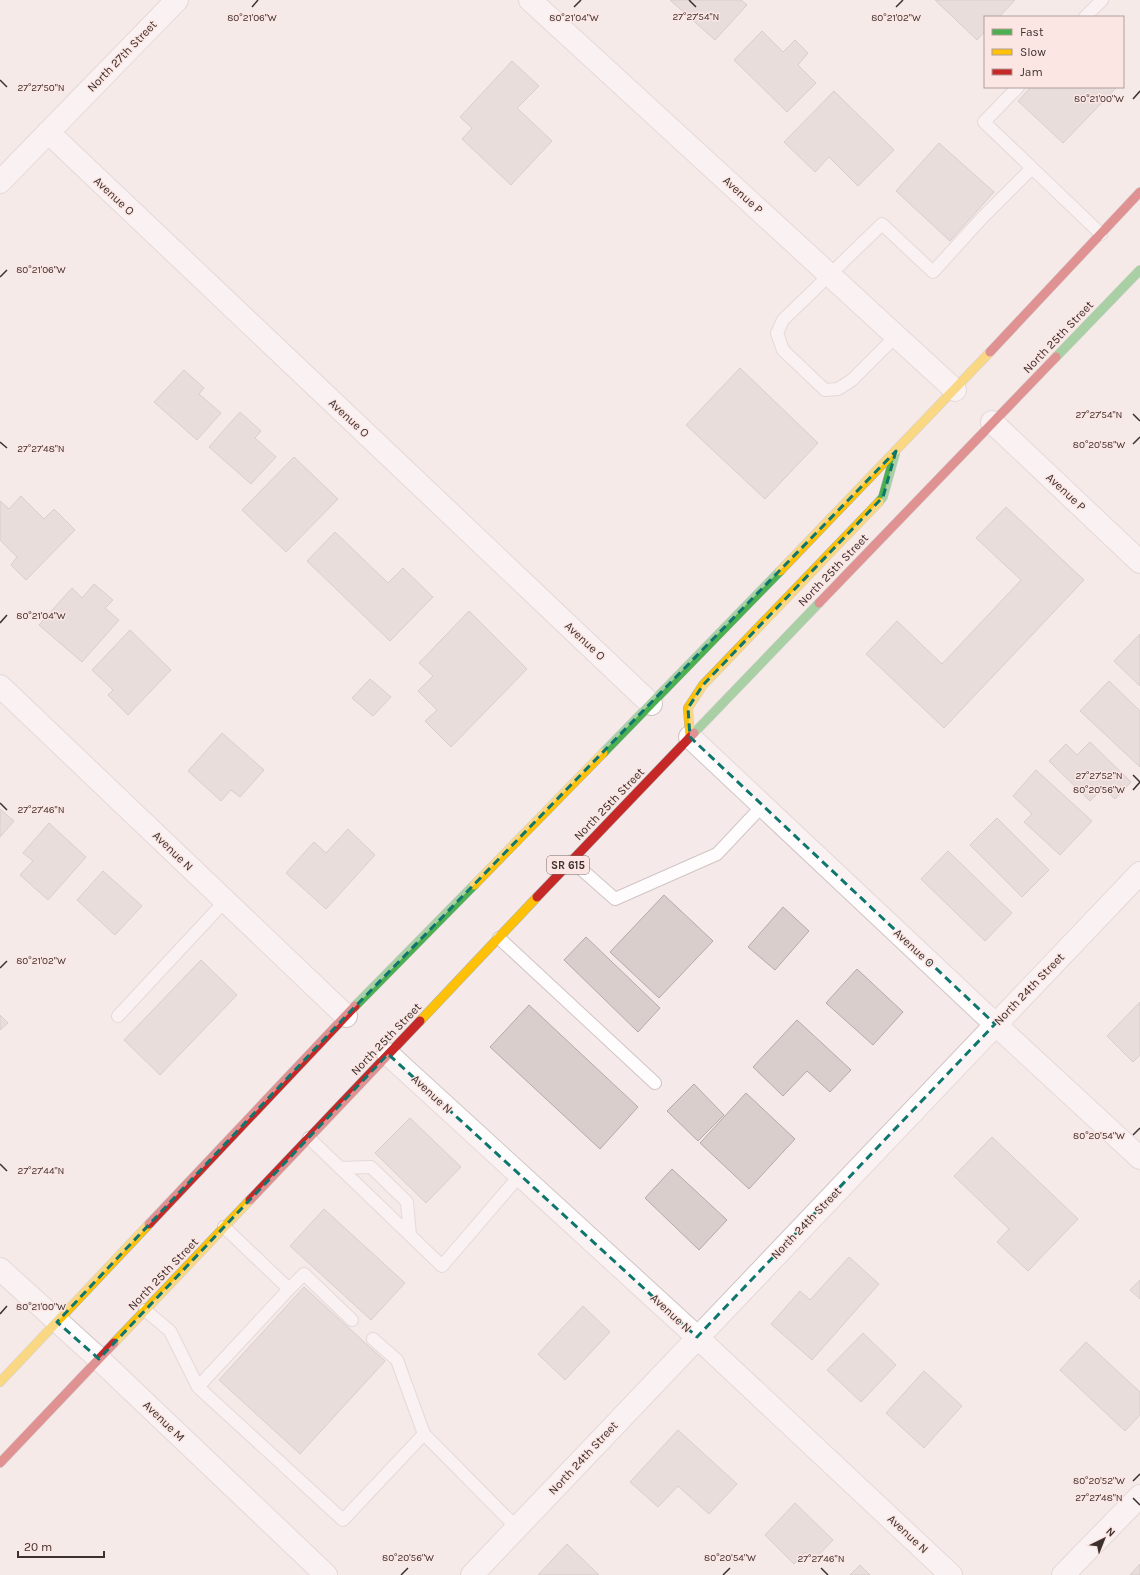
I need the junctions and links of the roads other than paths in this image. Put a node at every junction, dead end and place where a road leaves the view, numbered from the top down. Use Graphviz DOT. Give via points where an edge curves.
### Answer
graph roads {
  1 [pos="177,0"];
  2 [pos="530,0"];
  3 [pos="1102,0"];
  4 [pos="1087,16"];
  5 [pos="1017,88"];
  6 [pos="48,132"];
  7 [pos="1032,168"];
  8 [pos="0,182"];
  9 [pos="1140,192"];
  10 [pos="1101,234"];
  11 [pos="1140,270"];
  12 [pos="830,274"];
  13 [pos="896,336"];
  14 [pos="955,390"];
  15 [pos="992,422"];
  16 [pos="896,451"];
  17 [pos="1140,562"];
  18 [pos="0,686"];
  19 [pos="651,704"];
  20 [pos="690,737"];
  21 [pos="763,805"];
  22 [pos="572,861"];
  23 [pos="1140,873"];
  24 [pos="225,901"];
  25 [pos="499,938"];
  26 [pos="118,1016"];
  27 [pos="346,1016"];
  28 [pos="995,1024"];
  29 [pos="388,1054"];
  30 [pos="654,1083"];
  31 [pos="309,1138"];
  32 [pos="1140,1158"];
  33 [pos="340,1168"];
  34 [pos="520,1175"];
  35 [pos="224,1227"];
  36 [pos="410,1235"];
  37 [pos="0,1269"];
  38 [pos="289,1289"];
  39 [pos="145,1310"];
  40 [pos="352,1320"];
  41 [pos="57,1322"];
  42 [pos="697,1337"];
  43 [pos="373,1339"];
  44 [pos="99,1359"];
  45 [pos="0,1382"];
  46 [pos="198,1388"];
  47 [pos="424,1434"];
  48 [pos="0,1463"];
  49 [pos="1140,1496"];
  50 [pos="517,1528"];
  51 [pos="326,1575"];
  52 [pos="472,1575"];
  53 [pos="951,1575"];
  54 [pos="1063,1575"];
  1 -- 6 [label="street, North 27th Street"];
  2 -- 12 [label="street, Avenue P"];
  3 -- 4 [label="lane"];
  5 -- 7 [label="lane" via="984,122"];
  6 -- 8 [label="street, North 27th Street"];
  6 -- 19 [label="street, Avenue O"];
  7 -- 10 [label="lane"];
  7 -- 12 [label="lane" via="933,272 882,224"];
  9 -- 10 [label="main road"];
  10 -- 14 [label="main road"];
  11 -- 15 [label="main road, North 25th Street / SR 615"];
  12 -- 13 [label="street, Avenue P"];
  12 -- 13 [label="lane" via="782,320 777,333 783,350 825,390 838,389 852,380"];
  13 -- 14 [label="street, Avenue P"];
  14 -- 16 [label="main road"];
  15 -- 17 [label="street, Avenue P"];
  15 -- 20 [label="main road, North 25th Street / SR 615"];
  16 -- 19 [label="main road"];
  16 -- 20 [label="main road" via="883,497 703,685 688,708"];
  18 -- 24 [label="street, Avenue N"];
  19 -- 27 [label="main road"];
  20 -- 21 [label="street, Avenue O"];
  20 -- 22 [label="main road, North 25th Street / SR 615"];
  21 -- 22 [label="lane" via="717,854 615,900"];
  21 -- 28 [label="street, Avenue O"];
  22 -- 25 [label="main road, North 25th Street / SR 615"];
  23 -- 28 [label="street, North 24th Street"];
  24 -- 26 [label="lane"];
  24 -- 27 [label="street, Avenue N"];
  25 -- 29 [label="main road, North 25th Street / SR 615"];
  25 -- 30 [label="lane"];
  27 -- 41 [label="main road"];
  28 -- 32 [label="street, Avenue O"];
  28 -- 42 [label="street, North 24th Street"];
  29 -- 31 [label="main road, North 25th Street / SR 615"];
  29 -- 34 [label="street, Avenue N"];
  31 -- 33 [label="lane"];
  31 -- 35 [label="main road, North 25th Street / SR 615"];
  33 -- 36 [label="lane"];
  33 -- 36 [label="lane" via="370,1167 402,1197 407,1202"];
  34 -- 36 [label="lane" via="442,1266"];
  34 -- 42 [label="street, Avenue N"];
  35 -- 38 [label="lane"];
  35 -- 39 [label="main road, North 25th Street / SR 615"];
  37 -- 41 [label="street, Avenue M"];
  38 -- 40 [label="lane" via="304,1274"];
  38 -- 46 [label="lane"];
  39 -- 44 [label="main road, North 25th Street / SR 615"];
  39 -- 46 [label="lane" via="170,1332"];
  41 -- 44 [label="street, Avenue M"];
  41 -- 45 [label="main road"];
  42 -- 50 [label="street, North 24th Street"];
  42 -- 53 [label="street, Avenue N"];
  43 -- 47 [label="lane" via="397,1360"];
  44 -- 48 [label="main road, North 25th Street / SR 615"];
  44 -- 51 [label="street, Avenue M"];
  46 -- 47 [label="lane" via="343,1520"];
  47 -- 50 [label="lane"];
  49 -- 54 [label="street"];
  50 -- 52 [label="street, North 24th Street"];
}
